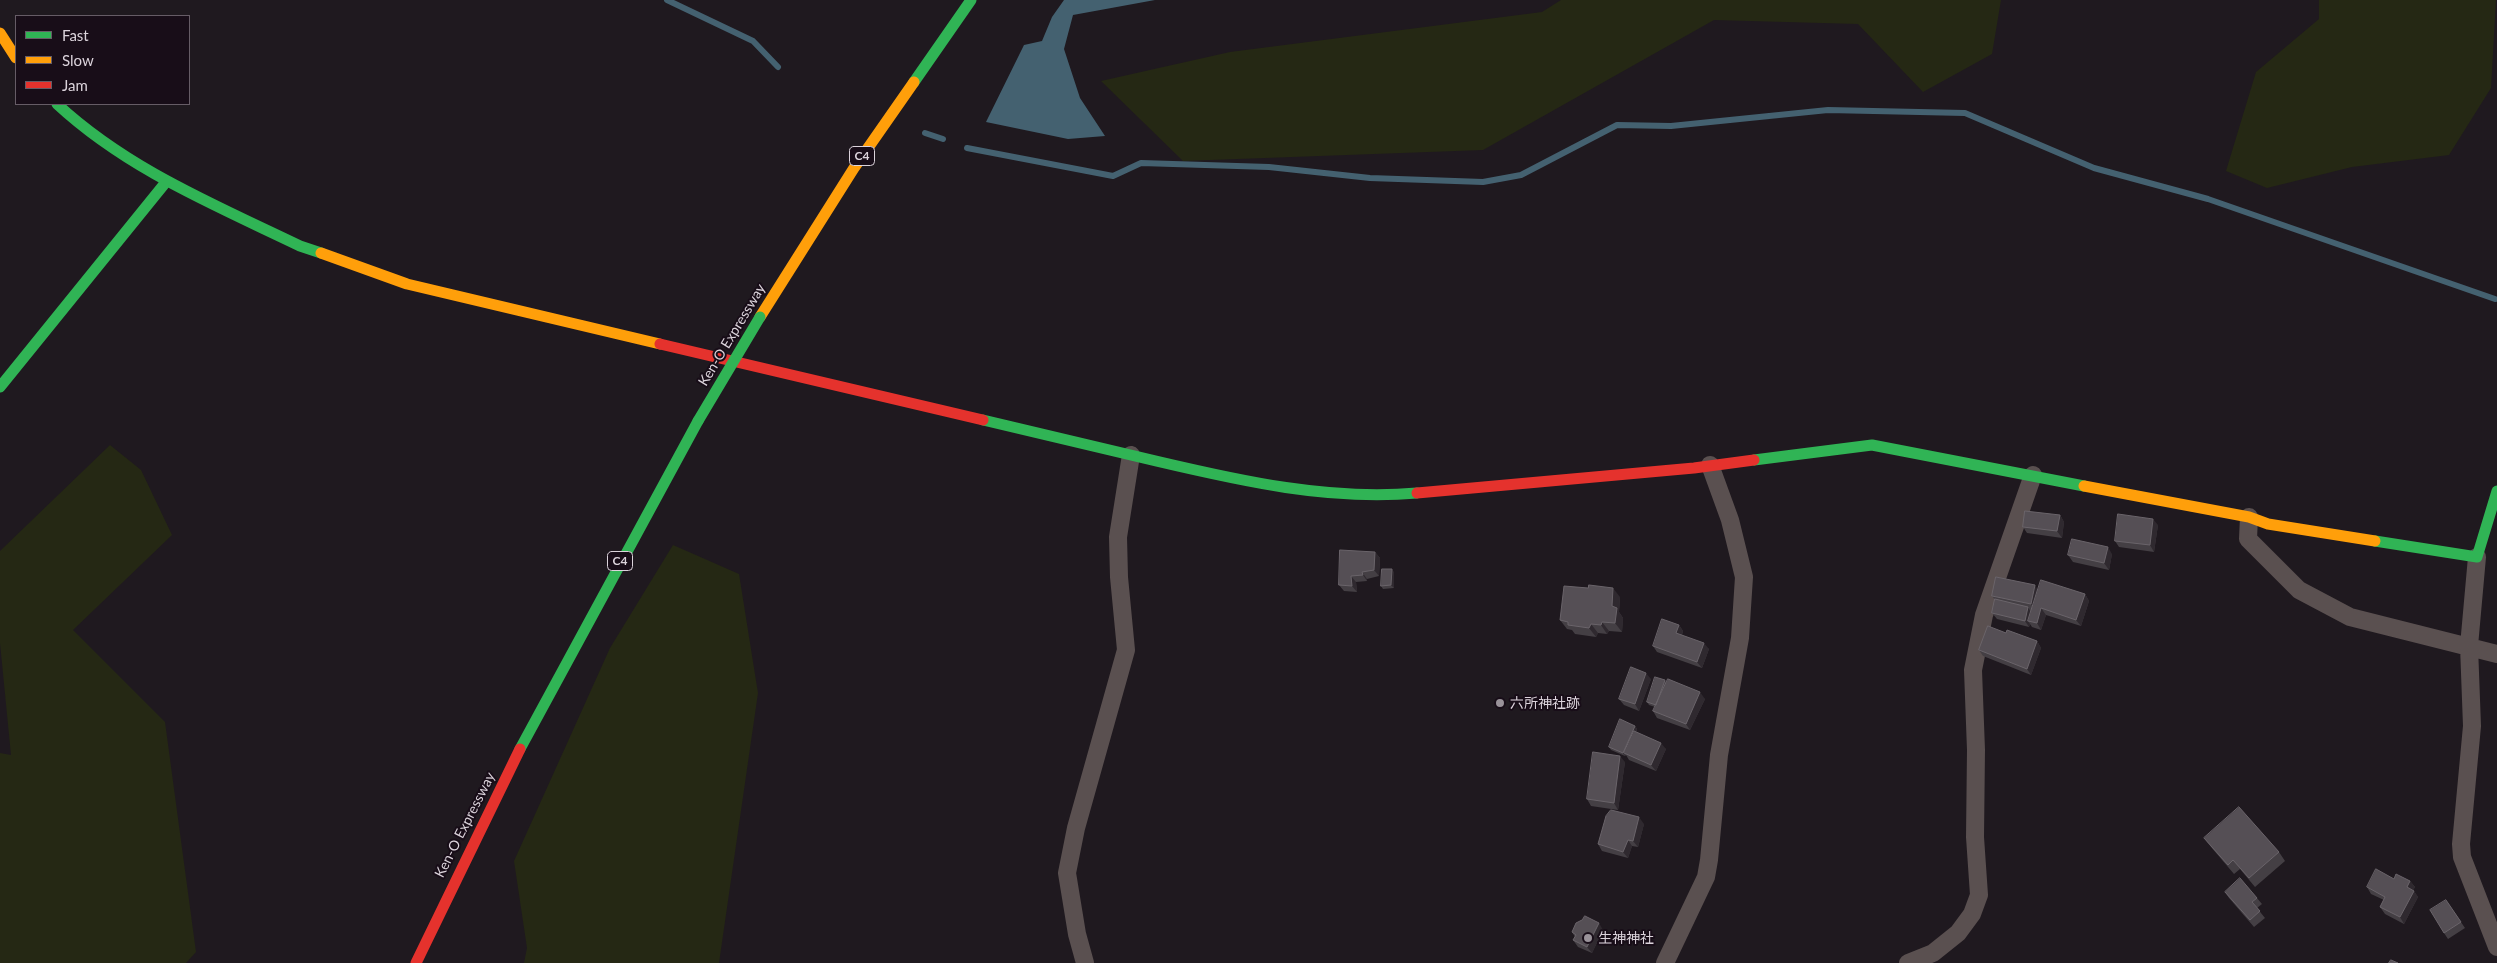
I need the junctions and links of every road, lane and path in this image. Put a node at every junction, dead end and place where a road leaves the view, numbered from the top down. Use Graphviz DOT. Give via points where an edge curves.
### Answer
graph roads {
  1 [pos="970,0"];
  2 [pos="0,33"];
  3 [pos="15,56"];
  4 [pos="58,105"];
  5 [pos="166,182"];
  6 [pos="0,387"];
  7 [pos="1132,455"];
  8 [pos="1710,465"];
  9 [pos="2033,475"];
  10 [pos="2497,491"];
  11 [pos="2249,517"];
  12 [pos="2476,557"];
  13 [pos="2469,646"];
  14 [pos="2497,654"];
  15 [pos="545,702"];
  16 [pos="457,874"];
  17 [pos="2497,947"];
  18 [pos="406,963"];
  19 [pos="416,963"];
  20 [pos="426,963"];
  21 [pos="1085,963"];
  22 [pos="1666,963"];
  23 [pos="1908,963"];
  1 -- 15 [label="main road, Ken-O Expressway / C4, bridge" via="854,168 760,317 628,546"];
  2 -- 3 [label="main road"];
  4 -- 5 [label="main road" via="112,149"];
  5 -- 6 [label="main road"];
  5 -- 7 [label="main road" via="300,246 407,284"];
  7 -- 8 [label="main road" via="1234,479 1314,491 1389,496"];
  7 -- 21 [label="street" via="1118,537 1126,650 1076,828 1067,874"];
  8 -- 9 [label="main road" via="1872,445"];
  8 -- 22 [label="street" via="1730,520 1744,578 1740,638 1719,755 1706,877"];
  9 -- 11 [label="main road"];
  9 -- 23 [label="street" via="1984,615 1973,670 1979,895 1972,914 1958,933 1933,953"];
  10 -- 12 [label="main road"];
  11 -- 12 [label="main road" via="2268,524"];
  11 -- 13 [label="street" via="2248,539 2299,590 2350,617"];
  12 -- 13 [label="street"];
  13 -- 14 [label="street"];
  13 -- 17 [label="street" via="2472,726 2461,844"];
  15 -- 16 [label="main road, Ken-O Expressway / C4"];
  15 -- 20 [label="main road, Ken-O Expressway / C4"];
  16 -- 18 [label="main road"];
  16 -- 19 [label="main road, Ken-O Expressway / C4"];
}
